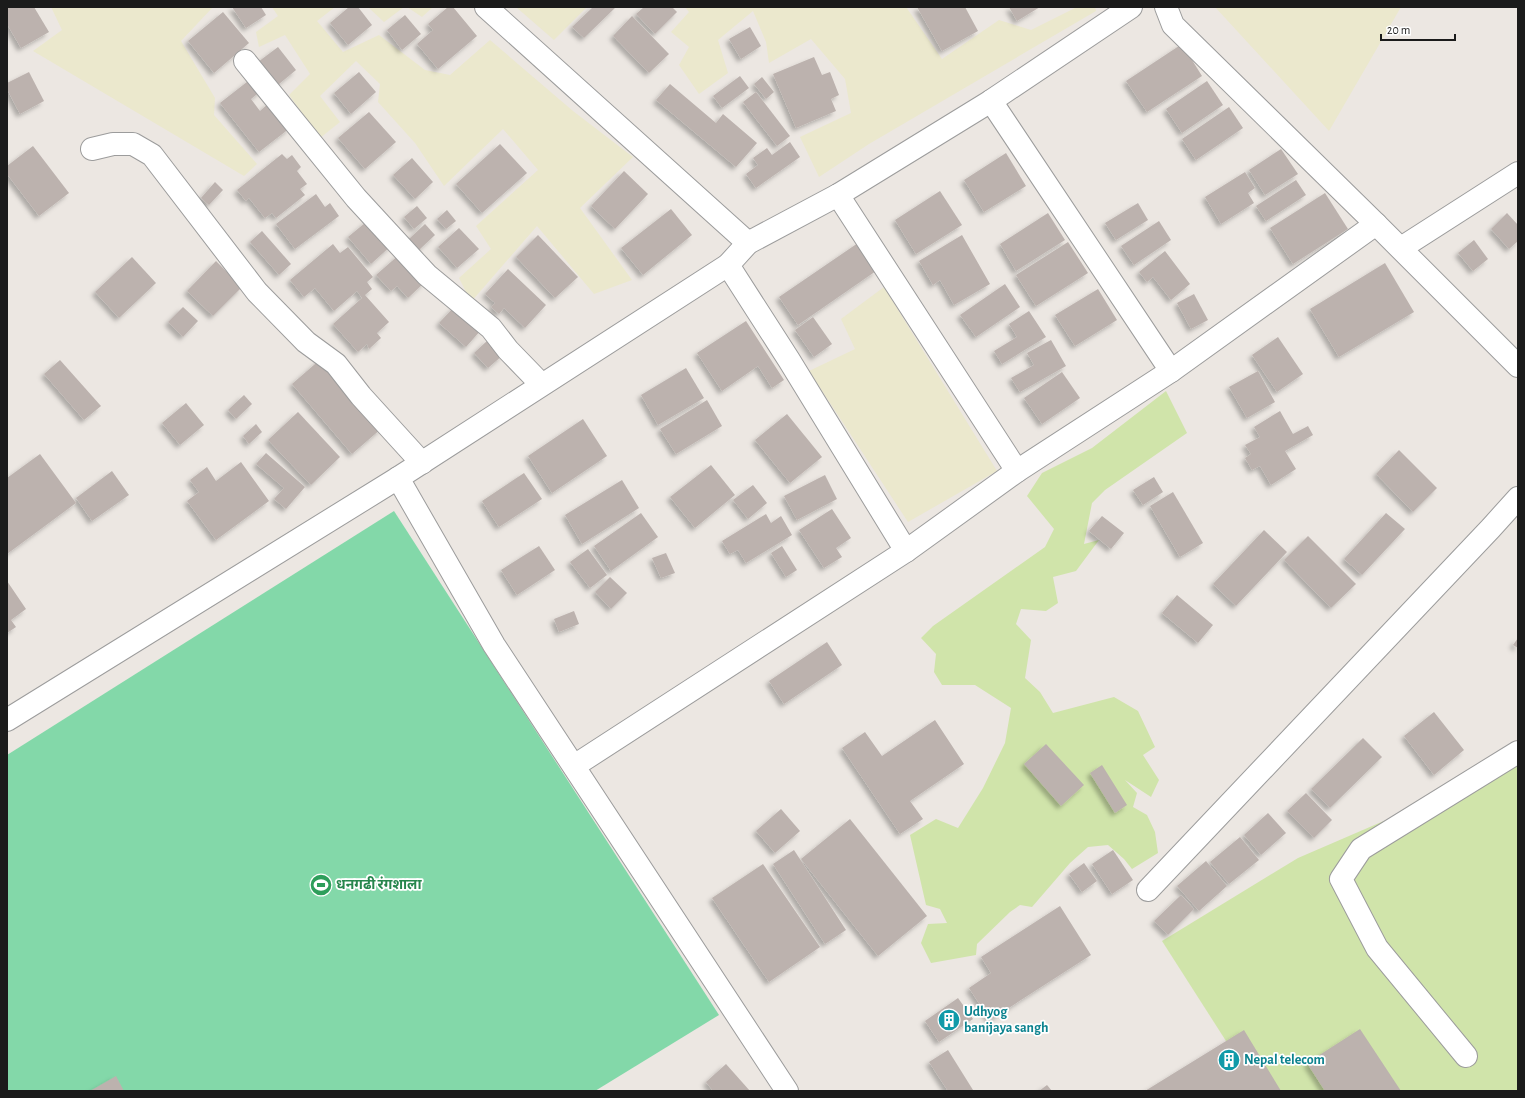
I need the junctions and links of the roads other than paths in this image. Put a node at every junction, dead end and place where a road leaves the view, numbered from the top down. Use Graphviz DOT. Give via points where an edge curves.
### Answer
graph roads {
  1 [pos="486,7"];
  2 [pos="1131,7"];
  3 [pos="1166,7"];
  4 [pos="245,60"];
  5 [pos="991,101"];
  6 [pos="92,148"];
  7 [pos="1518,173"];
  8 [pos="838,195"];
  9 [pos="1376,224"];
  10 [pos="748,243"];
  11 [pos="1401,248"];
  12 [pos="728,265"];
  13 [pos="1518,366"];
  14 [pos="1171,371"];
  15 [pos="541,384"];
  16 [pos="422,463"];
  17 [pos="1017,471"];
  18 [pos="398,478"];
  19 [pos="1518,498"];
  20 [pos="906,551"];
  21 [pos="7,720"];
  22 [pos="1518,752"];
  23 [pos="574,766"];
  24 [pos="1148,890"];
  25 [pos="1466,1056"];
  26 [pos="787,1091"];
  1 -- 10 [label="street"];
  2 -- 5 [label="street"];
  3 -- 9 [label="street" via="1173,24"];
  4 -- 15 [label="street" via="356,198 426,276 491,328"];
  5 -- 8 [label="street"];
  5 -- 14 [label="street"];
  6 -- 16 [label="street" via="133,144 152,155 257,292 306,342 336,364 361,396"];
  7 -- 11 [label="street"];
  8 -- 10 [label="street"];
  8 -- 17 [label="street"];
  9 -- 11 [label="street"];
  9 -- 14 [label="street"];
  10 -- 12 [label="street"];
  11 -- 13 [label="street"];
  12 -- 15 [label="street"];
  12 -- 20 [label="street"];
  14 -- 17 [label="street"];
  15 -- 16 [label="street"];
  16 -- 18 [label="street"];
  17 -- 20 [label="street"];
  18 -- 21 [label="street"];
  18 -- 23 [label="street" via="494,645"];
  19 -- 24 [label="street"];
  20 -- 23 [label="street"];
  22 -- 25 [label="street" via="1360,849 1341,879 1377,948"];
  23 -- 26 [label="street"];
}
